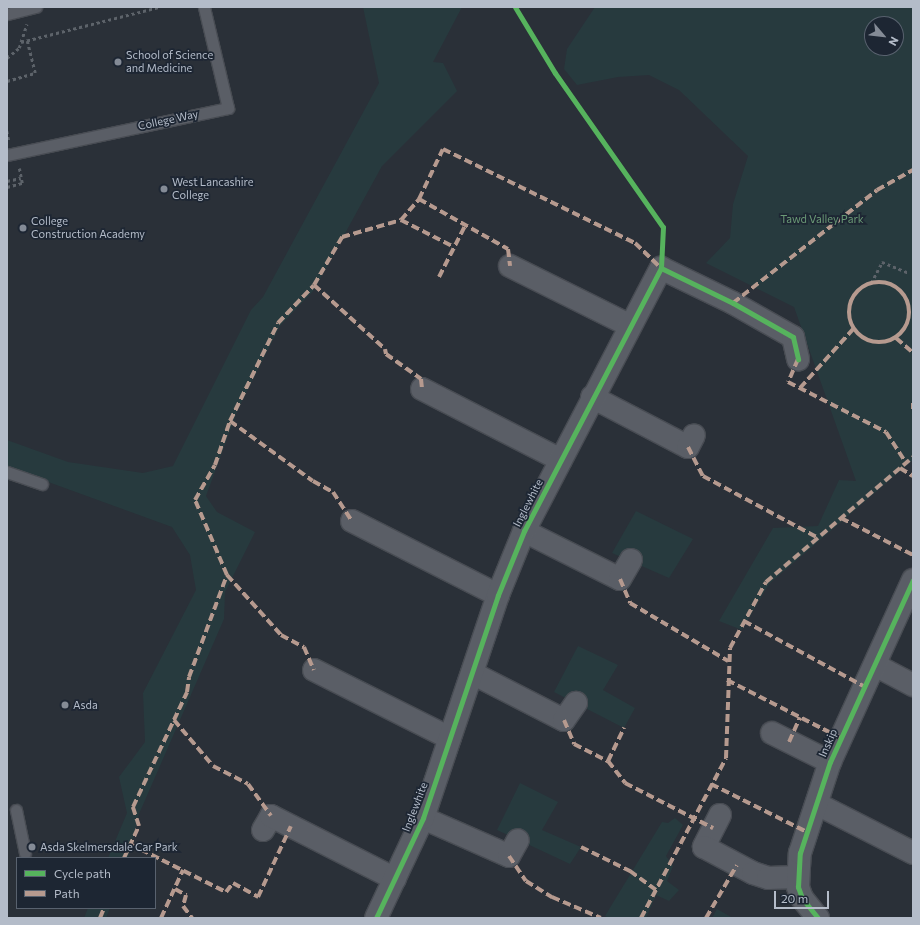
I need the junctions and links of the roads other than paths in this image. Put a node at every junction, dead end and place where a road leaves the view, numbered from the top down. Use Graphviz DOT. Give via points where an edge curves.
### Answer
graph roads {
  1 [pos="204,7"];
  2 [pos="34,8"];
  3 [pos="7,14"];
  4 [pos="11,154"];
  5 [pos="510,266"];
  6 [pos="629,326"];
  7 [pos="798,359"];
  8 [pos="422,388"];
  9 [pos="592,397"];
  10 [pos="694,435"];
  11 [pos="561,460"];
  12 [pos="7,472"];
  13 [pos="42,484"];
  14 [pos="352,521"];
  15 [pos="524,531"];
  16 [pos="631,560"];
  17 [pos="913,580"];
  18 [pos="498,595"];
  19 [pos="874,665"];
  20 [pos="314,670"];
  21 [pos="472,673"];
  22 [pos="913,685"];
  23 [pos="576,703"];
  24 [pos="772,733"];
  25 [pos="450,738"];
  26 [pos="830,762"];
  27 [pos="817,804"];
  28 [pos="16,810"];
  29 [pos="720,815"];
  30 [pos="423,818"];
  31 [pos="263,830"];
  32 [pos="518,840"];
  33 [pos="25,853"];
  34 [pos="913,853"];
  35 [pos="798,877"];
  36 [pos="395,879"];
  37 [pos="376,918"];
  38 [pos="818,918"];
  1 -- 4 [label="lane, College Way" via="228,108"];
  2 -- 3 [label="lane"];
  5 -- 6 [label="street"];
  6 -- 7 [label="street, Inglewhite" via="660,268 733,303 793,337"];
  6 -- 9 [label="street, Inglewhite"];
  8 -- 11 [label="street"];
  9 -- 10 [label="street" via="688,447"];
  9 -- 11 [label="street, Inglewhite"];
  11 -- 15 [label="street, Inglewhite"];
  12 -- 13 [label="lane"];
  14 -- 18 [label="street"];
  15 -- 16 [label="street, Inglewhite" via="620,579"];
  15 -- 18 [label="street, Inglewhite"];
  17 -- 19 [label="street, Inskip"];
  18 -- 21 [label="street, Inglewhite"];
  19 -- 22 [label="street"];
  19 -- 26 [label="street, Inskip"];
  20 -- 25 [label="street"];
  21 -- 23 [label="street" via="564,720"];
  21 -- 25 [label="street, Inglewhite"];
  24 -- 26 [label="street, Inskip"];
  25 -- 30 [label="street, Inglewhite"];
  26 -- 27 [label="street, Inskip"];
  27 -- 34 [label="street"];
  27 -- 35 [label="street, Inskip" via="800,853"];
  28 -- 33 [label="lane"];
  29 -- 35 [label="street" via="704,847 753,873 768,878"];
  30 -- 32 [label="street, Inglewhite" via="509,856"];
  30 -- 36 [label="street, Inglewhite"];
  31 -- 36 [label="street" via="271,816"];
  35 -- 38 [label="street, Inskip" via="802,898"];
  36 -- 37 [label="street, Inglewhite"];
}
